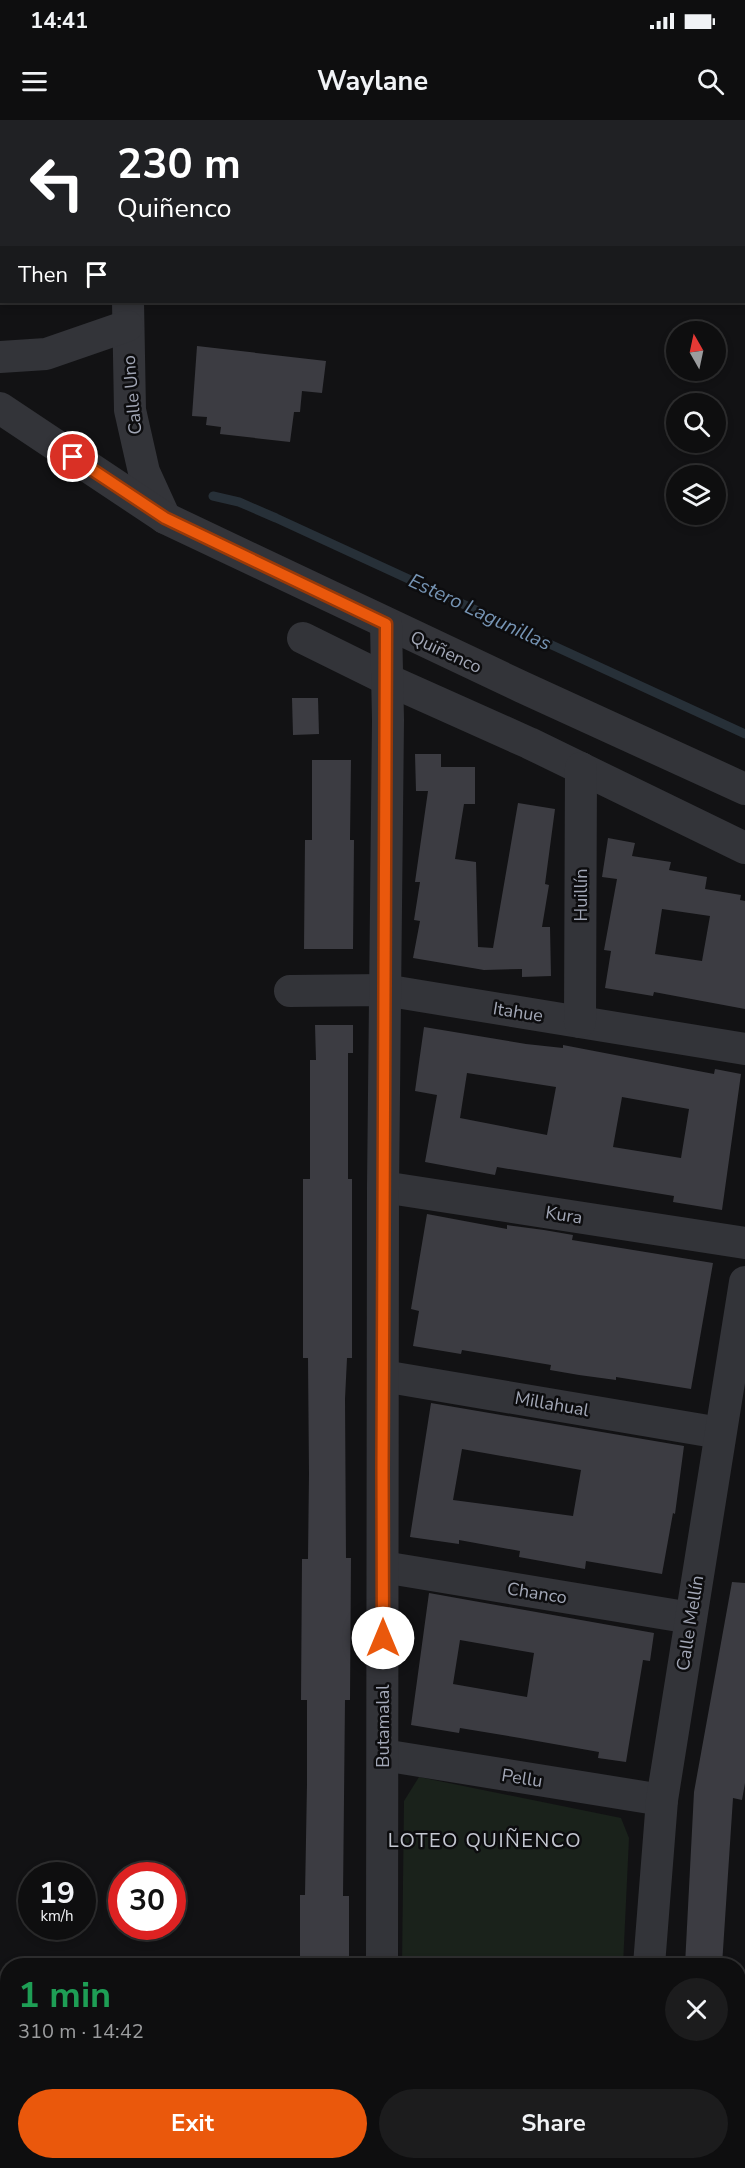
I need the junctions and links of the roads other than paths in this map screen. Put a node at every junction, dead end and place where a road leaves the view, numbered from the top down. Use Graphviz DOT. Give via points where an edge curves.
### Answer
graph roads {
  1 [pos="128,314"];
  2 [pos="0,357"];
  3 [pos="0,408"];
  4 [pos="165,518"];
  5 [pos="386,624"];
  6 [pos="303,638"];
  7 [pos="386,679"];
  8 [pos="581,768"];
  9 [pos="745,789"];
  10 [pos="745,848"];
  11 [pos="384,990"];
  12 [pos="290,991"];
  13 [pos="580,1022"];
  14 [pos="745,1049"];
  15 [pos="383,1187"];
  16 [pos="745,1243"];
  17 [pos="745,1282"];
  18 [pos="383,1376"];
  19 [pos="720,1433"];
  20 [pos="383,1567"];
  21 [pos="691,1618"];
  22 [pos="383,1755"];
  23 [pos="662,1800"];
  24 [pos="382,1958"];
  25 [pos="650,1958"];
  1 -- 2 [label="street" via="46,354"];
  1 -- 4 [label="street, Calle Uno" via="130,410 144,472"];
  3 -- 4 [label="street, Quiñenco"];
  4 -- 5 [label="street, Quiñenco"];
  5 -- 7 [label="street, Butamalal"];
  5 -- 9 [label="street, Quiñenco"];
  6 -- 7 [label="street"];
  7 -- 8 [label="street"];
  7 -- 11 [label="street, Butamalal"];
  8 -- 10 [label="street"];
  8 -- 13 [label="street, Huillín"];
  11 -- 12 [label="street, Itahue"];
  11 -- 13 [label="street, Itahue"];
  11 -- 15 [label="street, Butamalal"];
  13 -- 14 [label="street, Itahue"];
  15 -- 16 [label="street, Kura"];
  15 -- 18 [label="street, Butamalal"];
  17 -- 19 [label="street, Calle Mellín"];
  18 -- 19 [label="street, Millahual"];
  18 -- 20 [label="street, Butamalal"];
  19 -- 21 [label="street, Calle Mellín"];
  20 -- 21 [label="street, Chanco"];
  20 -- 22 [label="street, Butamalal"];
  21 -- 23 [label="street, Calle Mellín"];
  22 -- 23 [label="street, Pellu"];
  22 -- 24 [label="street, Butamalal"];
  23 -- 25 [label="street, Calle Mellín"];
}
